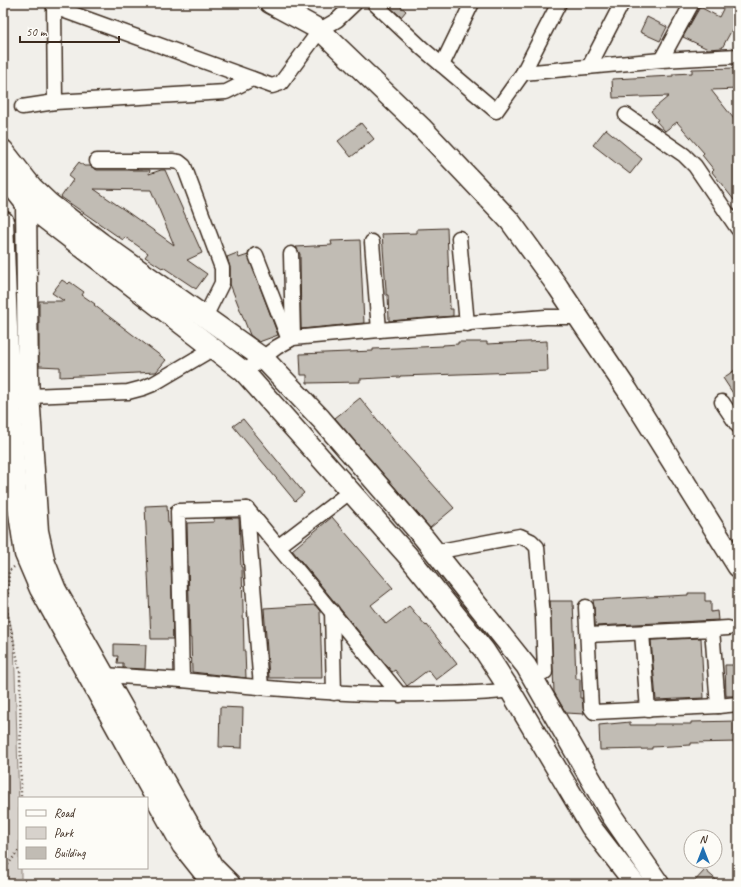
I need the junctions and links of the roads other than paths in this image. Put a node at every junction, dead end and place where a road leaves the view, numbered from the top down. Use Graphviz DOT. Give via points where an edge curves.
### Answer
graph roads {
  1 [pos="270,3"];
  2 [pos="472,3"];
  3 [pos="559,3"];
  4 [pos="622,3"];
  5 [pos="692,3"];
  6 [pos="54,5"];
  7 [pos="354,5"];
  8 [pos="381,6"];
  9 [pos="320,30"];
  10 [pos="738,56"];
  11 [pos="661,60"];
  12 [pos="442,65"];
  13 [pos="589,67"];
  14 [pos="523,73"];
  15 [pos="252,79"];
  16 [pos="55,102"];
  17 [pos="22,107"];
  18 [pos="626,115"];
  19 [pos="3,154"];
  20 [pos="96,161"];
  21 [pos="3,175"];
  22 [pos="29,183"];
  23 [pos="26,204"];
  24 [pos="3,221"];
  25 [pos="738,229"];
  26 [pos="459,238"];
  27 [pos="372,242"];
  28 [pos="291,254"];
  29 [pos="256,255"];
  30 [pos="204,317"];
  31 [pos="577,317"];
  32 [pos="467,324"];
  33 [pos="380,330"];
  34 [pos="291,339"];
  35 [pos="214,348"];
  36 [pos="264,359"];
  37 [pos="244,372"];
  38 [pos="30,396"];
  39 [pos="722,402"];
  40 [pos="738,426"];
  41 [pos="351,491"];
  42 [pos="247,509"];
  43 [pos="279,546"];
  44 [pos="435,552"];
  45 [pos="738,567"];
  46 [pos="586,607"];
  47 [pos="332,611"];
  48 [pos="728,628"];
  49 [pos="712,629"];
  50 [pos="642,633"];
  51 [pos="588,635"];
  52 [pos="545,672"];
  53 [pos="104,675"];
  54 [pos="182,680"];
  55 [pos="261,688"];
  56 [pos="510,690"];
  57 [pos="334,693"];
  58 [pos="400,695"];
  59 [pos="738,704"];
  60 [pos="718,706"];
  61 [pos="648,710"];
  62 [pos="213,884"];
  63 [pos="230,884"];
  64 [pos="635,884"];
  65 [pos="659,884"];
  1 -- 9 [label="street"];
  2 -- 12 [label="street"];
  3 -- 14 [label="street"];
  4 -- 13 [label="street"];
  5 -- 11 [label="street"];
  6 -- 15 [label="street"];
  6 -- 16 [label="street"];
  7 -- 9 [label="street" via="337,20"];
  8 -- 12 [label="street"];
  9 -- 15 [label="street" via="281,83 272,86"];
  9 -- 31 [label="street" via="421,127 510,221"];
  10 -- 11 [label="street"];
  11 -- 13 [label="street"];
  12 -- 14 [label="street" via="496,111"];
  13 -- 14 [label="street"];
  15 -- 16 [label="street" via="226,92"];
  16 -- 17 [label="street"];
  18 -- 25 [label="street" via="684,155 695,166"];
  19 -- 22 [label="street"];
  20 -- 30 [label="street" via="172,161 184,166 222,268 222,283"];
  21 -- 23 [label="street"];
  22 -- 23 [label="street"];
  22 -- 30 [label="street" via="50,204"];
  23 -- 35 [label="street"];
  23 -- 38 [label="street"];
  24 -- 62 [label="street" via="16,493 25,554 66,638 182,845"];
  26 -- 32 [label="street"];
  27 -- 33 [label="street"];
  28 -- 34 [label="street"];
  29 -- 34 [label="street"];
  30 -- 36 [label="street"];
  31 -- 32 [label="street"];
  31 -- 45 [label="street" via="628,391"];
  32 -- 33 [label="street"];
  33 -- 34 [label="street"];
  34 -- 36 [label="street"];
  35 -- 37 [label="street"];
  35 -- 38 [label="street" via="143,388 128,392"];
  36 -- 37 [label="street"];
  36 -- 44 [label="street" via="322,420"];
  37 -- 41 [label="street"];
  38 -- 53 [label="street" via="38,531 45,563 56,590"];
  39 -- 40 [label="street"];
  41 -- 43 [label="street"];
  41 -- 56 [label="street" via="470,632"];
  42 -- 43 [label="street"];
  42 -- 54 [label="street" via="178,511"];
  42 -- 55 [label="street"];
  43 -- 47 [label="street"];
  44 -- 52 [label="street" via="520,536 537,547"];
  44 -- 65 [label="street" via="526,666 612,816"];
  46 -- 51 [label="street"];
  47 -- 57 [label="street"];
  47 -- 58 [label="street"];
  48 -- 49 [label="street"];
  49 -- 50 [label="street"];
  49 -- 60 [label="street"];
  50 -- 51 [label="street"];
  50 -- 61 [label="street"];
  51 -- 61 [label="street" via="592,711 597,713"];
  53 -- 54 [label="street"];
  53 -- 63 [label="street" via="213,867"];
  54 -- 55 [label="street"];
  55 -- 57 [label="street"];
  56 -- 58 [label="street"];
  56 -- 64 [label="street" via="591,827"];
  57 -- 58 [label="street"];
  59 -- 60 [label="street"];
  60 -- 61 [label="street"];
}
